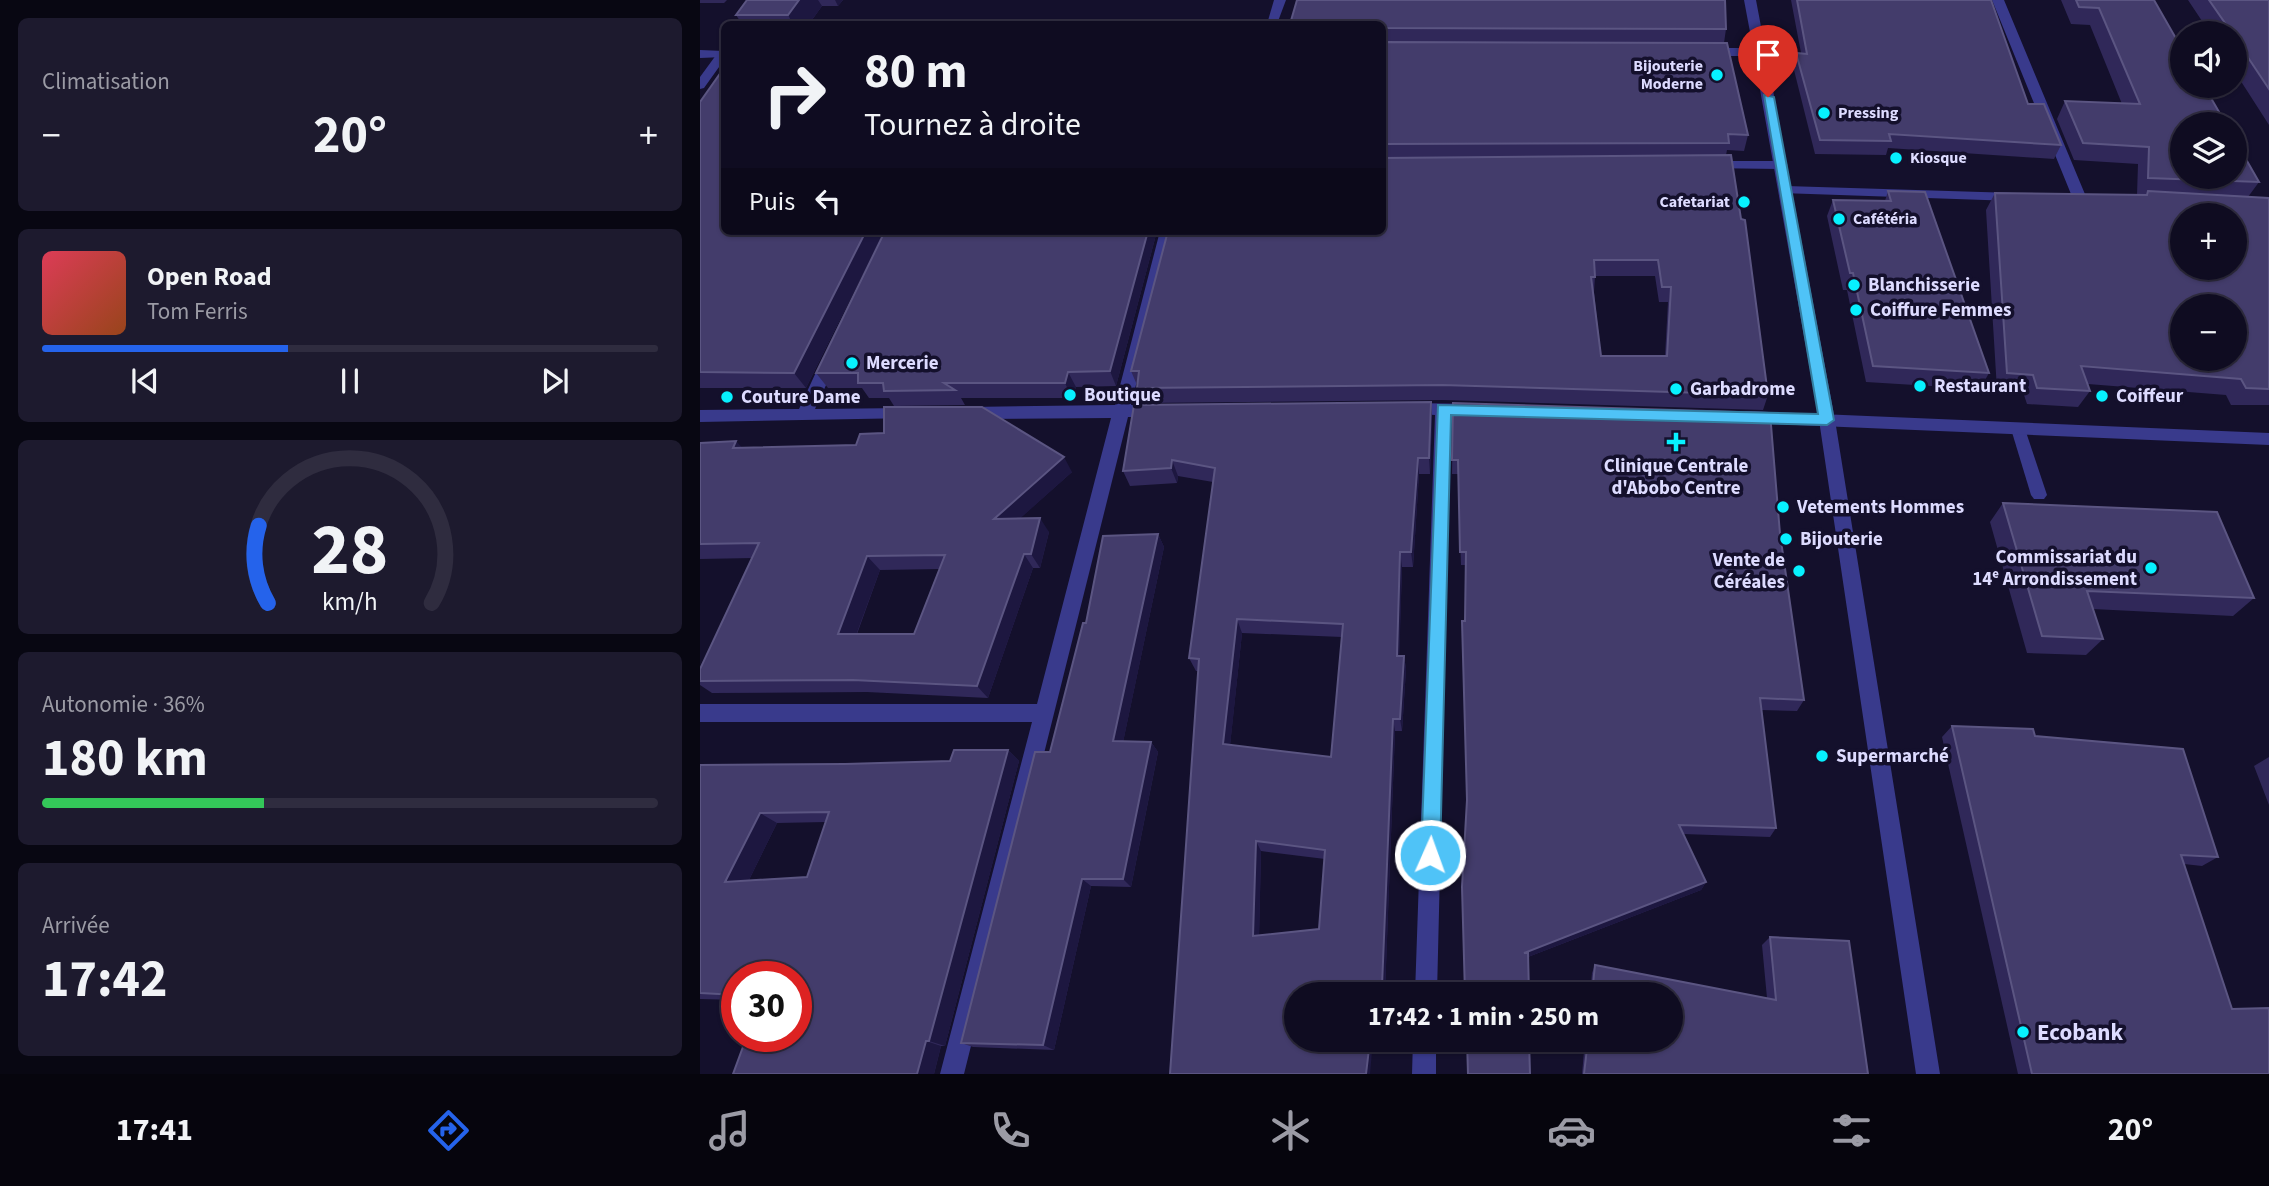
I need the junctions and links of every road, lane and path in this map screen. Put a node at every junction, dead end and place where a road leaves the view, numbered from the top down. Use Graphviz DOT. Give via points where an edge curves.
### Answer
graph roads {
  1 [pos="1280,0"];
  2 [pos="1751,0"];
  3 [pos="1998,0"];
  4 [pos="1273,21"];
  5 [pos="1690,52"];
  6 [pos="1760,52"];
  7 [pos="700,54"];
  8 [pos="721,54"];
  9 [pos="721,58"];
  10 [pos="700,85"];
  11 [pos="1781,164"];
  12 [pos="1699,165"];
  13 [pos="1786,190"];
  14 [pos="2027,198"];
  15 [pos="2080,199"];
  16 [pos="1166,235"];
  17 [pos="839,341"];
  18 [pos="1443,409"];
  19 [pos="1390,410"];
  20 [pos="1175,411"];
  21 [pos="1497,411"];
  22 [pos="1121,412"];
  23 [pos="956,413"];
  24 [pos="928,414"];
  25 [pos="804,415"];
  26 [pos="700,416"];
  27 [pos="1725,417"];
  28 [pos="1827,420"];
  29 [pos="2018,429"];
  30 [pos="2269,439"];
  31 [pos="2039,495"];
  32 [pos="700,713"];
  33 [pos="1044,713"];
  34 [pos="1426,982"];
  35 [pos="1425,1052"];
  36 [pos="952,1074"];
  37 [pos="1424,1074"];
  38 [pos="1928,1074"];
  1 -- 4 [label="street"];
  2 -- 6 [label="street"];
  3 -- 15 [label="street"];
  5 -- 6 [label="street"];
  6 -- 11 [label="street"];
  7 -- 8 [label="street"];
  9 -- 10 [label="street"];
  11 -- 12 [label="street"];
  11 -- 13 [label="street"];
  13 -- 14 [label="street"];
  13 -- 28 [label="street"];
  16 -- 22 [label="street"];
  17 -- 25 [label="street"];
  18 -- 19 [label="street"];
  18 -- 21 [label="street"];
  18 -- 34 [label="street"];
  20 -- 22 [label="street"];
  22 -- 23 [label="street"];
  22 -- 33 [label="street"];
  24 -- 25 [label="street"];
  25 -- 26 [label="street"];
  27 -- 28 [label="street"];
  28 -- 29 [label="street"];
  28 -- 38 [label="street"];
  29 -- 30 [label="street"];
  29 -- 31 [label="lane"];
  32 -- 33 [label="street"];
  33 -- 36 [label="street"];
  35 -- 37 [label="street"];
}
